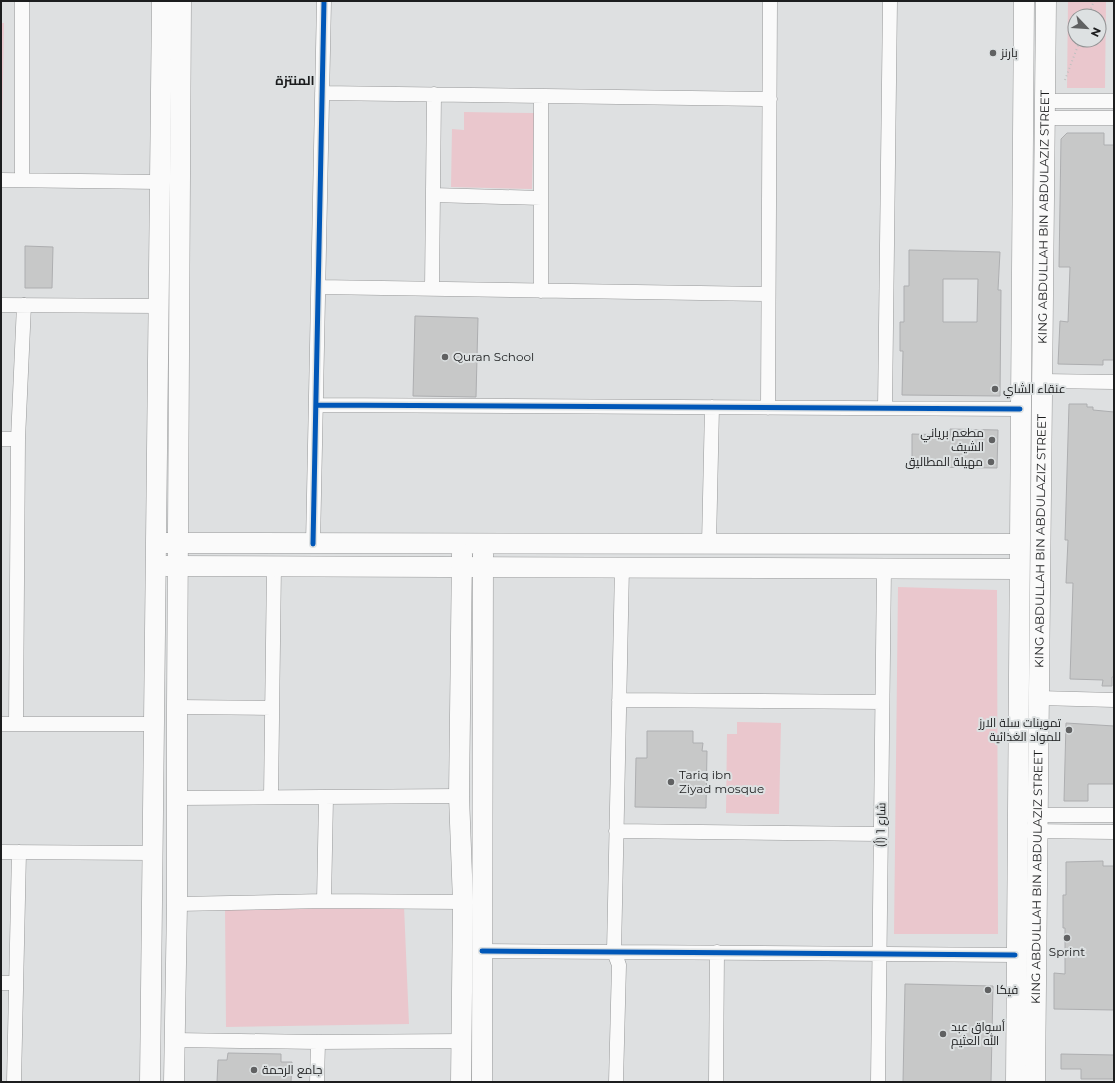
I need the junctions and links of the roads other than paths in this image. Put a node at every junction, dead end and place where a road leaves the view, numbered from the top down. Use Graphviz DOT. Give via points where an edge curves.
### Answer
graph roads {
  1 [pos="22,1"];
  2 [pos="162,1"];
  3 [pos="182,1"];
  4 [pos="324,1"];
  5 [pos="770,1"];
  6 [pos="890,1"];
  7 [pos="1024,1"];
  8 [pos="1046,1"];
  9 [pos="322,93"];
  10 [pos="434,94"];
  11 [pos="541,96"];
  12 [pos="770,99"];
  13 [pos="1114,101"];
  14 [pos="1045,109"];
  15 [pos="1114,118"];
  16 [pos="1,180"];
  17 [pos="22,180"];
  18 [pos="160,182"];
  19 [pos="433,195"];
  20 [pos="541,198"];
  21 [pos="319,287"];
  22 [pos="432,289"];
  23 [pos="541,291"];
  24 [pos="768,294"];
  25 [pos="1,305"];
  26 [pos="24,306"];
  27 [pos="159,306"];
  28 [pos="1042,381"];
  29 [pos="1114,382"];
  30 [pos="316,405"];
  31 [pos="712,408"];
  32 [pos="768,408"];
  33 [pos="885,408"];
  34 [pos="1020,409"];
  35 [pos="1,439"];
  36 [pos="18,439"];
  37 [pos="156,543"];
  38 [pos="178,544"];
  39 [pos="314,544"];
  40 [pos="462,544"];
  41 [pos="484,544"];
  42 [pos="709,544"];
  43 [pos="1019,544"];
  44 [pos="156,566"];
  45 [pos="178,566"];
  46 [pos="274,566"];
  47 [pos="461,567"];
  48 [pos="483,567"];
  49 [pos="622,567"];
  50 [pos="884,568"];
  51 [pos="1019,569"];
  52 [pos="1039,698"];
  53 [pos="619,700"];
  54 [pos="1114,700"];
  55 [pos="882,702"];
  56 [pos="177,708"];
  57 [pos="272,708"];
  58 [pos="1,724"];
  59 [pos="16,724"];
  60 [pos="154,724"];
  61 [pos="459,796"];
  62 [pos="271,797"];
  63 [pos="177,798"];
  64 [pos="326,798"];
  65 [pos="1114,816"];
  66 [pos="1017,823"];
  67 [pos="1038,823"];
  68 [pos="616,831"];
  69 [pos="1114,832"];
  70 [pos="880,834"];
  71 [pos="1,852"];
  72 [pos="19,852"];
  73 [pos="152,853"];
  74 [pos="324,901"];
  75 [pos="463,902"];
  76 [pos="177,904"];
  77 [pos="482,951"];
  78 [pos="614,952"];
  79 [pos="717,952"];
  80 [pos="879,954"];
  81 [pos="1016,955"];
  82 [pos="1,983"];
  83 [pos="16,983"];
  84 [pos="174,1040"];
  85 [pos="463,1041"];
  86 [pos="318,1042"];
  87 [pos="14,1082"];
  88 [pos="150,1082"];
  89 [pos="174,1082"];
  90 [pos="317,1082"];
  91 [pos="461,1082"];
  92 [pos="482,1082"];
  93 [pos="616,1082"];
  94 [pos="716,1082"];
  95 [pos="878,1082"];
  96 [pos="1016,1082"];
  97 [pos="1035,1082"];
  1 -- 17 [label="street"];
  2 -- 18 [label="main road"];
  3 -- 38 [label="main road"];
  4 -- 9 [label="street"];
  5 -- 12 [label="street"];
  6 -- 33 [label="street"];
  7 -- 34 [label="main road, KING ABDULLAH BIN ABDULAZIZ STREET"];
  8 -- 14 [label="main road, KING ABDULLAH BIN ABDULAZIZ STREET"];
  9 -- 10 [label="street"];
  9 -- 21 [label="street"];
  10 -- 11 [label="street"];
  10 -- 19 [label="street"];
  11 -- 12 [label="street"];
  11 -- 20 [label="street"];
  12 -- 24 [label="street"];
  13 -- 14 [label="street"];
  14 -- 15 [label="street"];
  14 -- 28 [label="main road, KING ABDULLAH BIN ABDULAZIZ STREET"];
  16 -- 17 [label="street"];
  17 -- 18 [label="street"];
  18 -- 27 [label="main road"];
  19 -- 20 [label="street"];
  19 -- 22 [label="street"];
  20 -- 23 [label="street"];
  21 -- 22 [label="street"];
  21 -- 30 [label="street"];
  22 -- 23 [label="street"];
  23 -- 24 [label="street"];
  24 -- 32 [label="street"];
  25 -- 26 [label="street"];
  26 -- 27 [label="street"];
  26 -- 36 [label="street"];
  27 -- 37 [label="main road"];
  28 -- 29 [label="street"];
  28 -- 52 [label="main road, KING ABDULLAH BIN ABDULAZIZ STREET"];
  30 -- 31 [label="street"];
  30 -- 39 [label="street"];
  31 -- 32 [label="street"];
  31 -- 42 [label="street"];
  32 -- 33 [label="street"];
  33 -- 34 [label="street"];
  34 -- 43 [label="main road, KING ABDULLAH BIN ABDULAZIZ STREET"];
  35 -- 36 [label="street"];
  36 -- 59 [label="street"];
  37 -- 38 [label="main road"];
  37 -- 44 [label="main road"];
  38 -- 39 [label="main road"];
  38 -- 45 [label="main road"];
  39 -- 40 [label="main road"];
  40 -- 41 [label="main road"];
  40 -- 47 [label="main road"];
  41 -- 42 [label="main road"];
  41 -- 48 [label="main road"];
  42 -- 43 [label="main road"];
  43 -- 51 [label="main road, KING ABDULLAH BIN ABDULAZIZ STREET"];
  44 -- 45 [label="main road"];
  44 -- 60 [label="main road"];
  45 -- 46 [label="main road"];
  45 -- 56 [label="main road"];
  46 -- 47 [label="main road"];
  46 -- 57 [label="street"];
  47 -- 48 [label="main road"];
  47 -- 61 [label="main road"];
  48 -- 49 [label="main road"];
  48 -- 77 [label="main road"];
  49 -- 50 [label="main road"];
  49 -- 53 [label="street"];
  50 -- 51 [label="main road"];
  50 -- 55 [label="street, شارع 1 (أ)"];
  51 -- 66 [label="main road, KING ABDULLAH BIN ABDULAZIZ STREET"];
  52 -- 54 [label="street"];
  52 -- 67 [label="main road, KING ABDULLAH BIN ABDULAZIZ STREET"];
  53 -- 55 [label="street"];
  53 -- 68 [label="street"];
  55 -- 70 [label="street, شارع 1 (أ)"];
  56 -- 57 [label="street"];
  56 -- 63 [label="main road"];
  57 -- 62 [label="street"];
  58 -- 59 [label="street"];
  59 -- 60 [label="street"];
  60 -- 73 [label="main road"];
  61 -- 64 [label="street"];
  61 -- 75 [label="main road"];
  62 -- 63 [label="street"];
  62 -- 64 [label="street"];
  63 -- 76 [label="main road"];
  64 -- 74 [label="street"];
  65 -- 67 [label="street"];
  66 -- 67 [label="street"];
  66 -- 81 [label="main road, KING ABDULLAH BIN ABDULAZIZ STREET"];
  67 -- 69 [label="street"];
  67 -- 97 [label="main road, KING ABDULLAH BIN ABDULAZIZ STREET"];
  68 -- 70 [label="street"];
  68 -- 78 [label="street"];
  70 -- 80 [label="street, شارع 1 (أ)"];
  71 -- 72 [label="street"];
  72 -- 73 [label="street"];
  72 -- 83 [label="street"];
  73 -- 88 [label="main road"];
  74 -- 75 [label="street"];
  74 -- 76 [label="street"];
  75 -- 85 [label="main road"];
  76 -- 84 [label="main road"];
  77 -- 78 [label="street"];
  77 -- 92 [label="main road"];
  78 -- 79 [label="street"];
  78 -- 93 [label="street" via="619,965"];
  79 -- 80 [label="street"];
  79 -- 94 [label="street"];
  80 -- 81 [label="street"];
  80 -- 95 [label="street, شارع 1 (أ)"];
  81 -- 96 [label="main road, KING ABDULLAH BIN ABDULAZIZ STREET"];
  82 -- 83 [label="street"];
  83 -- 87 [label="street"];
  84 -- 86 [label="street"];
  84 -- 89 [label="main road"];
  85 -- 86 [label="street"];
  85 -- 91 [label="main road"];
  86 -- 90 [label="street"];
}
